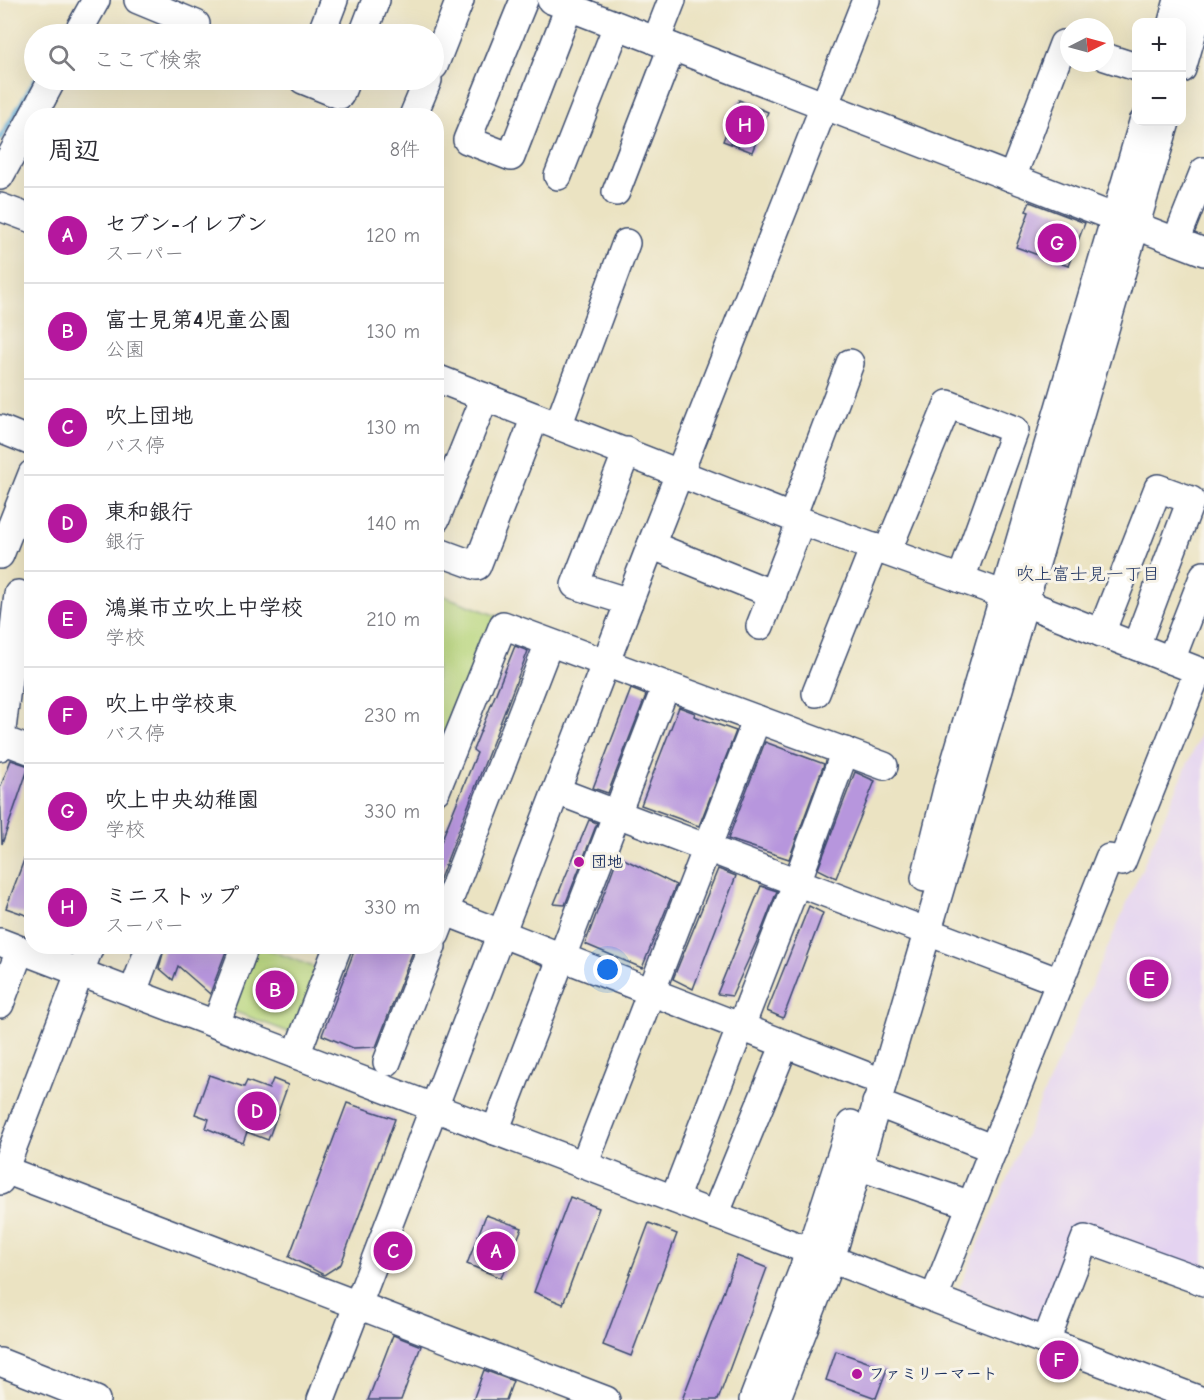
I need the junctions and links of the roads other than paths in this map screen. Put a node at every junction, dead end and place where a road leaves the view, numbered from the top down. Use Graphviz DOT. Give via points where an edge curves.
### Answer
graph roads {
  1 [pos="96,0"];
  2 [pos="138,0"];
  3 [pos="334,0"];
  4 [pos="376,0"];
  5 [pos="460,0"];
  6 [pos="524,0"];
  7 [pos="672,0"];
  8 [pos="866,0"];
  9 [pos="1179,0"];
  10 [pos="1202,0"];
  11 [pos="586,10"];
  12 [pos="1173,18"];
  13 [pos="83,24"];
  14 [pos="196,24"];
  15 [pos="325,24"];
  16 [pos="367,24"];
  17 [pos="444,41"];
  18 [pos="664,44"];
  19 [pos="1060,52"];
  20 [pos="1186,55"];
  21 [pos="1114,60"];
  22 [pos="1132,65"];
  23 [pos="47,90"];
  24 [pos="328,90"];
  25 [pos="342,90"];
  26 [pos="424,90"];
  27 [pos="825,107"];
  28 [pos="37,108"];
  29 [pos="416,108"];
  30 [pos="1142,126"];
  31 [pos="1164,126"];
  32 [pos="24,132"];
  33 [pos="1204,171"];
  34 [pos="0,176"];
  35 [pos="558,176"];
  36 [pos="1012,178"];
  37 [pos="616,192"];
  38 [pos="0,207"];
  39 [pos="24,216"];
  40 [pos="1125,221"];
  41 [pos="1176,241"];
  42 [pos="626,243"];
  43 [pos="1204,252"];
  44 [pos="850,363"];
  45 [pos="444,381"];
  46 [pos="484,397"];
  47 [pos="547,422"];
  48 [pos="0,429"];
  49 [pos="24,439"];
  50 [pos="627,451"];
  51 [pos="681,472"];
  52 [pos="24,494"];
  53 [pos="444,499"];
  54 [pos="796,519"];
  55 [pos="651,545"];
  56 [pos="881,550"];
  57 [pos="444,554"];
  58 [pos="0,555"];
  59 [pos="1204,575"];
  60 [pos="961,579"];
  61 [pos="16,593"];
  62 [pos="773,594"];
  63 [pos="1014,599"];
  64 [pos="630,602"];
  65 [pos="760,626"];
  66 [pos="1101,633"];
  67 [pos="549,643"];
  68 [pos="1136,646"];
  69 [pos="1172,660"];
  70 [pos="606,664"];
  71 [pos="1201,672"];
  72 [pos="666,686"];
  73 [pos="816,693"];
  74 [pos="757,719"];
  75 [pos="1,742"];
  76 [pos="24,749"];
  77 [pos="845,751"];
  78 [pos="444,762"];
  79 [pos="884,766"];
  80 [pos="557,791"];
  81 [pos="618,814"];
  82 [pos="708,849"];
  83 [pos="797,882"];
  84 [pos="444,906"];
  85 [pos="444,919"];
  86 [pos="920,929"];
  87 [pos="502,934"];
  88 [pos="10,946"];
  89 [pos="32,954"];
  90 [pos="87,954"];
  91 [pos="147,954"];
  92 [pos="242,954"];
  93 [pos="335,954"];
  94 [pos="429,954"];
  95 [pos="561,957"];
  96 [pos="80,972"];
  97 [pos="1060,982"];
  98 [pos="132,992"];
  99 [pos="650,992"];
  100 [pos="0,1004"];
  101 [pos="216,1024"];
  102 [pos="740,1027"];
  103 [pos="785,1044"];
  104 [pos="296,1055"];
  105 [pos="387,1062"];
  106 [pos="867,1076"];
  107 [pos="876,1103"];
  108 [pos="435,1107"];
  109 [pos="495,1131"];
  110 [pos="994,1149"];
  111 [pos="584,1165"];
  112 [pos="858,1166"];
  113 [pos="1,1173"];
  114 [pos="674,1199"];
  115 [pos="971,1205"];
  116 [pos="715,1215"];
  117 [pos="820,1255"];
  118 [pos="1204,1282"];
  119 [pos="934,1298"];
  120 [pos="358,1305"];
  121 [pos="1046,1341"];
  122 [pos="0,1362"];
  123 [pos="79,1397"];
  124 [pos="321,1400"];
  125 [pos="606,1400"];
  126 [pos="753,1400"];
  127 [pos="776,1400"];
  128 [pos="1200,1400"];
  1 -- 13 [label="street"];
  2 -- 14 [label="street"];
  3 -- 15 [label="street"];
  4 -- 16 [label="street"];
  5 -- 17 [label="street"];
  6 -- 11 [label="street" via="467,140 511,157"];
  7 -- 18 [label="street"];
  8 -- 27 [label="street"];
  9 -- 12 [label="street"];
  10 -- 20 [label="street"];
  11 -- 18 [label="street"];
  11 -- 35 [label="street"];
  18 -- 27 [label="street"];
  18 -- 37 [label="street"];
  19 -- 36 [label="street"];
  21 -- 22 [label="street"];
  23 -- 28 [label="street"];
  24 -- 25 [label="street" via="340,95"];
  26 -- 29 [label="street"];
  27 -- 36 [label="street"];
  27 -- 51 [label="street"];
  30 -- 40 [label="street"];
  31 -- 40 [label="street"];
  32 -- 34 [label="street"];
  33 -- 41 [label="street"];
  36 -- 40 [label="street"];
  38 -- 39 [label="street"];
  40 -- 41 [label="street"];
  40 -- 63 [label="street"];
  41 -- 43 [label="street"];
  42 -- 47 [label="street"];
  44 -- 54 [label="street"];
  45 -- 46 [label="street"];
  46 -- 47 [label="street"];
  46 -- 53 [label="street"];
  47 -- 50 [label="street"];
  47 -- 57 [label="street" via="477,566"];
  48 -- 49 [label="street"];
  50 -- 51 [label="street"];
  50 -- 64 [label="street" via="575,585"];
  51 -- 54 [label="street"];
  51 -- 55 [label="street"];
  52 -- 58 [label="street"];
  54 -- 56 [label="street"];
  54 -- 62 [label="street"];
  55 -- 62 [label="street"];
  55 -- 64 [label="street"];
  56 -- 60 [label="street"];
  56 -- 60 [label="street" via="948,404 1015,430"];
  56 -- 73 [label="street"];
  59 -- 69 [label="street"];
  60 -- 63 [label="street"];
  61 -- 75 [label="street"];
  62 -- 65 [label="street"];
  63 -- 66 [label="street"];
  63 -- 86 [label="street"];
  64 -- 70 [label="street"];
  66 -- 68 [label="street"];
  66 -- 68 [label="street" via="1158,488 1191,500"];
  67 -- 70 [label="street"];
  67 -- 78 [label="street" via="503,625"];
  67 -- 84 [label="street"];
  68 -- 69 [label="street"];
  69 -- 71 [label="street"];
  70 -- 72 [label="street"];
  70 -- 80 [label="street"];
  71 -- 97 [label="street" via="1122,862 1109,858"];
  72 -- 74 [label="street"];
  72 -- 81 [label="street"];
  74 -- 77 [label="street"];
  74 -- 82 [label="street"];
  75 -- 76 [label="street"];
  77 -- 79 [label="street"];
  77 -- 83 [label="street"];
  80 -- 81 [label="street"];
  80 -- 87 [label="street"];
  81 -- 82 [label="street"];
  81 -- 95 [label="street"];
  82 -- 83 [label="street"];
  82 -- 99 [label="street"];
  83 -- 86 [label="street"];
  83 -- 102 [label="street"];
  85 -- 87 [label="street"];
  86 -- 97 [label="street"];
  86 -- 106 [label="street"];
  86 -- 107 [label="street"];
  87 -- 95 [label="street"];
  87 -- 108 [label="street"];
  88 -- 100 [label="street"];
  89 -- 96 [label="street"];
  90 -- 96 [label="street"];
  91 -- 98 [label="street"];
  92 -- 101 [label="street"];
  93 -- 104 [label="street"];
  94 -- 105 [label="street"];
  95 -- 99 [label="street"];
  95 -- 109 [label="street"];
  96 -- 98 [label="street"];
  96 -- 113 [label="street"];
  97 -- 110 [label="street"];
  98 -- 101 [label="street"];
  99 -- 102 [label="street"];
  99 -- 111 [label="street"];
  101 -- 104 [label="street"];
  102 -- 103 [label="street"];
  102 -- 114 [label="street"];
  103 -- 106 [label="street"];
  103 -- 116 [label="street"];
  104 -- 108 [label="street"];
  106 -- 117 [label="street"];
  107 -- 110 [label="street"];
  107 -- 112 [label="street"];
  108 -- 109 [label="street"];
  108 -- 120 [label="street"];
  109 -- 111 [label="street"];
  110 -- 115 [label="street"];
  111 -- 114 [label="street"];
  112 -- 115 [label="street"];
  112 -- 117 [label="street"];
  113 -- 120 [label="street"];
  114 -- 116 [label="street"];
  115 -- 119 [label="street"];
  116 -- 117 [label="street"];
  117 -- 119 [label="street"];
  117 -- 126 [label="street"];
  117 -- 127 [label="street"];
  118 -- 121 [label="street" via="1085,1239"];
  119 -- 121 [label="street"];
  120 -- 124 [label="street"];
  120 -- 125 [label="street"];
  121 -- 128 [label="street"];
  122 -- 123 [label="street"];
}
